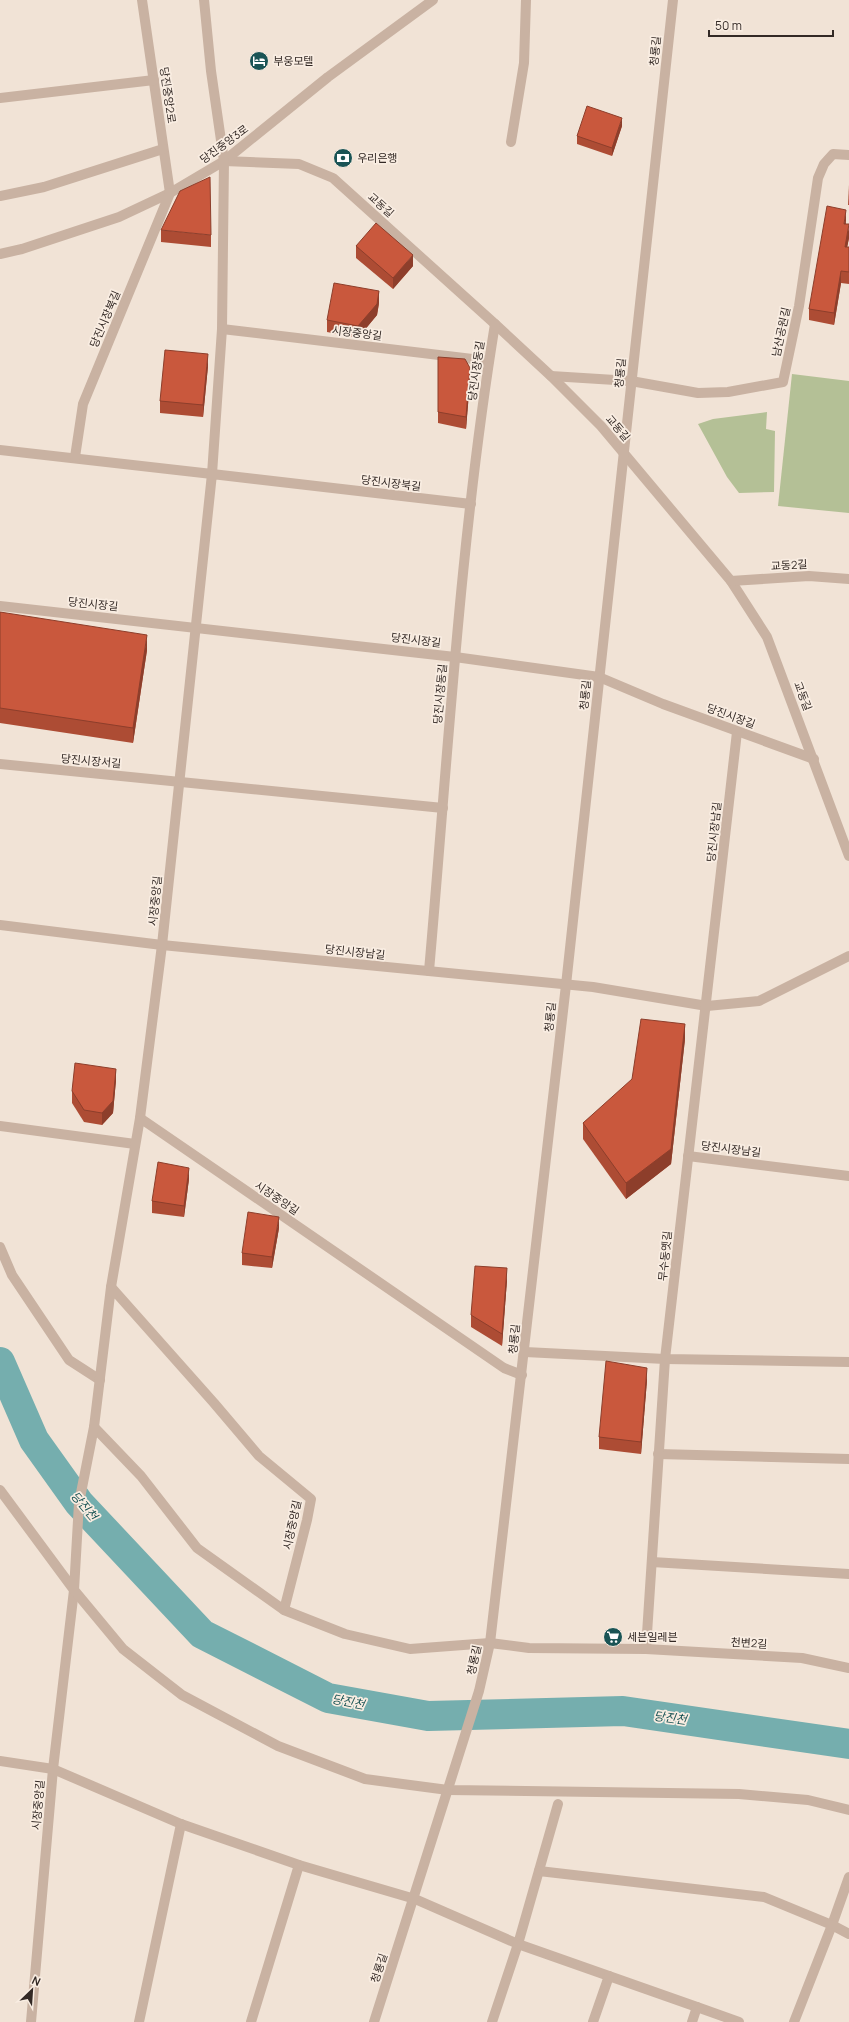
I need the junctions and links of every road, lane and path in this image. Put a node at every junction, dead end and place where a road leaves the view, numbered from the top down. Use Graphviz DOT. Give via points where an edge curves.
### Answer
graph roads {
  1 [pos="142,0"];
  2 [pos="204,0"];
  3 [pos="433,0"];
  4 [pos="526,0"];
  5 [pos="673,0"];
  6 [pos="154,80"];
  7 [pos="0,98"];
  8 [pos="511,142"];
  9 [pos="164,149"];
  10 [pos="849,155"];
  11 [pos="224,161"];
  12 [pos="170,193"];
  13 [pos="0,196"];
  14 [pos="0,254"];
  15 [pos="495,324"];
  16 [pos="222,329"];
  17 [pos="489,361"];
  18 [pos="551,376"];
  19 [pos="631,381"];
  20 [pos="0,450"];
  21 [pos="624,455"];
  22 [pos="75,458"];
  23 [pos="212,474"];
  24 [pos="471,504"];
  25 [pos="849,579"];
  26 [pos="731,581"];
  27 [pos="0,606"];
  28 [pos="197,627"];
  29 [pos="455,657"];
  30 [pos="599,677"];
  31 [pos="737,732"];
  32 [pos="814,759"];
  33 [pos="0,764"];
  34 [pos="179,781"];
  35 [pos="443,808"];
  36 [pos="849,856"];
  37 [pos="0,925"];
  38 [pos="162,945"];
  39 [pos="849,956"];
  40 [pos="429,971"];
  41 [pos="566,985"];
  42 [pos="707,1006"];
  43 [pos="140,1118"];
  44 [pos="0,1126"];
  45 [pos="135,1144"];
  46 [pos="688,1156"];
  47 [pos="849,1176"];
  48 [pos="0,1247"];
  49 [pos="111,1287"];
  50 [pos="525,1352"];
  51 [pos="665,1359"];
  52 [pos="849,1362"];
  53 [pos="522,1375"];
  54 [pos="100,1380"];
  55 [pos="94,1428"];
  56 [pos="658,1454"];
  57 [pos="849,1459"];
  58 [pos="0,1490"];
  59 [pos="652,1562"];
  60 [pos="849,1574"];
  61 [pos="74,1590"];
  62 [pos="284,1610"];
  63 [pos="490,1643"];
  64 [pos="646,1649"];
  65 [pos="849,1668"];
  66 [pos="0,1761"];
  67 [pos="53,1769"];
  68 [pos="448,1790"];
  69 [pos="558,1804"];
  70 [pos="849,1810"];
  71 [pos="181,1824"];
  72 [pos="299,1865"];
  73 [pos="539,1871"];
  74 [pos="849,1877"];
  75 [pos="415,1899"];
  76 [pos="832,1925"];
  77 [pos="849,1934"];
  78 [pos="518,1944"];
  79 [pos="609,1976"];
  80 [pos="697,2007"];
  81 [pos="31,2022"];
  82 [pos="139,2022"];
  83 [pos="251,2022"];
  84 [pos="374,2022"];
  85 [pos="492,2022"];
  86 [pos="593,2022"];
  87 [pos="692,2022"];
  88 [pos="739,2022"];
  89 [pos="794,2022"];
  1 -- 6 [label="street, 당진중앙2로"];
  2 -- 11 [label="street"];
  3 -- 11 [label="street, 당진중앙3로" via="328,77"];
  4 -- 8 [label="street" via="524,63"];
  5 -- 19 [label="street, 청룡길"];
  6 -- 7 [label="street"];
  6 -- 9 [label="street, 당진중앙2로"];
  9 -- 12 [label="street, 당진중앙2로"];
  9 -- 13 [label="street" via="44,187"];
  10 -- 19 [label="street, 남산공원길" via="833,154 824,164 818,178 799,306 783,382 728,392 698,393"];
  11 -- 12 [label="street, 당진중앙3로"];
  11 -- 15 [label="street, 교동길" via="299,164 333,178"];
  11 -- 16 [label="street"];
  12 -- 14 [label="street, 당진중앙3로" via="119,218"];
  12 -- 22 [label="street, 당진시장북길" via="83,404"];
  15 -- 17 [label="street, 당진시장동길"];
  15 -- 18 [label="street, 교동길"];
  16 -- 17 [label="street, 시장중앙길"];
  16 -- 23 [label="street"];
  17 -- 24 [label="street, 당진시장동길"];
  18 -- 19 [label="street"];
  18 -- 21 [label="street, 교동길" via="601,426"];
  19 -- 21 [label="street, 청룡길"];
  20 -- 22 [label="street, 당진시장북길"];
  21 -- 26 [label="street, 교동길"];
  21 -- 30 [label="street, 청룡길"];
  22 -- 23 [label="street, 당진시장북길"];
  23 -- 24 [label="street, 당진시장북길"];
  23 -- 28 [label="street"];
  24 -- 29 [label="street, 당진시장동길"];
  25 -- 26 [label="street, 교동2길" via="809,576"];
  26 -- 32 [label="street, 교동길" via="767,637"];
  27 -- 28 [label="street, 당진시장길"];
  28 -- 29 [label="street, 당진시장길"];
  28 -- 34 [label="street, 시장중앙길"];
  29 -- 30 [label="street, 당진시장길"];
  29 -- 35 [label="street, 당진시장동길"];
  30 -- 31 [label="street, 당진시장길"];
  30 -- 41 [label="street, 청룡길"];
  31 -- 32 [label="street, 당진시장길"];
  31 -- 42 [label="street, 당진시장남길"];
  32 -- 36 [label="street, 교동길"];
  33 -- 34 [label="street, 당진시장서길"];
  34 -- 35 [label="street"];
  34 -- 38 [label="street, 시장중앙길"];
  35 -- 40 [label="street, 당진시장동길"];
  37 -- 38 [label="street, 당진시장남길"];
  38 -- 40 [label="street, 당진시장남길"];
  38 -- 43 [label="street, 시장중앙길"];
  39 -- 42 [label="street, 당진시장남길" via="758,1001"];
  40 -- 41 [label="street, 당진시장남길"];
  41 -- 42 [label="street, 당진시장남길"];
  41 -- 50 [label="street, 청룡길"];
  42 -- 46 [label="street, 당진시장남길"];
  43 -- 45 [label="street, 시장중앙길"];
  43 -- 53 [label="street, 시장중앙길" via="504,1368"];
  44 -- 45 [label="street"];
  45 -- 49 [label="street, 시장중앙길"];
  46 -- 47 [label="street, 당진시장남길"];
  46 -- 51 [label="street, 무수동옛길"];
  48 -- 54 [label="street" via="12,1274 69,1360"];
  49 -- 54 [label="street, 시장중앙길"];
  49 -- 62 [label="street, 시장중앙길" via="259,1456 311,1499"];
  50 -- 51 [label="street"];
  50 -- 53 [label="street, 청룡길"];
  51 -- 52 [label="street"];
  51 -- 56 [label="street"];
  53 -- 63 [label="street, 청룡길"];
  54 -- 55 [label="street, 시장중앙길"];
  55 -- 61 [label="street, 시장중앙길" via="79,1503"];
  55 -- 62 [label="street" via="141,1476 197,1548"];
  56 -- 57 [label="street"];
  56 -- 59 [label="street"];
  58 -- 61 [label="street"];
  59 -- 60 [label="street"];
  59 -- 64 [label="street"];
  61 -- 67 [label="street, 시장중앙길"];
  61 -- 68 [label="street" via="123,1649 176,1690 271,1742 365,1778"];
  62 -- 63 [label="street" via="346,1634 410,1649"];
  63 -- 64 [label="street, 천변2길" via="529,1648"];
  63 -- 68 [label="street, 청룡길" via="480,1691"];
  64 -- 65 [label="street, 천변2길" via="802,1658"];
  66 -- 67 [label="street"];
  67 -- 71 [label="street"];
  67 -- 81 [label="street, 시장중앙길"];
  68 -- 70 [label="street" via="738,1794 808,1800"];
  68 -- 75 [label="street, 청룡길"];
  69 -- 73 [label="street"];
  71 -- 72 [label="street"];
  71 -- 82 [label="street"];
  72 -- 75 [label="street"];
  72 -- 83 [label="street"];
  73 -- 76 [label="street" via="764,1897"];
  73 -- 78 [label="street"];
  74 -- 76 [label="street"];
  75 -- 78 [label="street"];
  75 -- 84 [label="street, 청룡길"];
  76 -- 77 [label="street"];
  76 -- 89 [label="street"];
  78 -- 79 [label="street"];
  78 -- 85 [label="street"];
  79 -- 80 [label="street"];
  79 -- 86 [label="street"];
  80 -- 87 [label="street"];
  80 -- 88 [label="street"];
}
